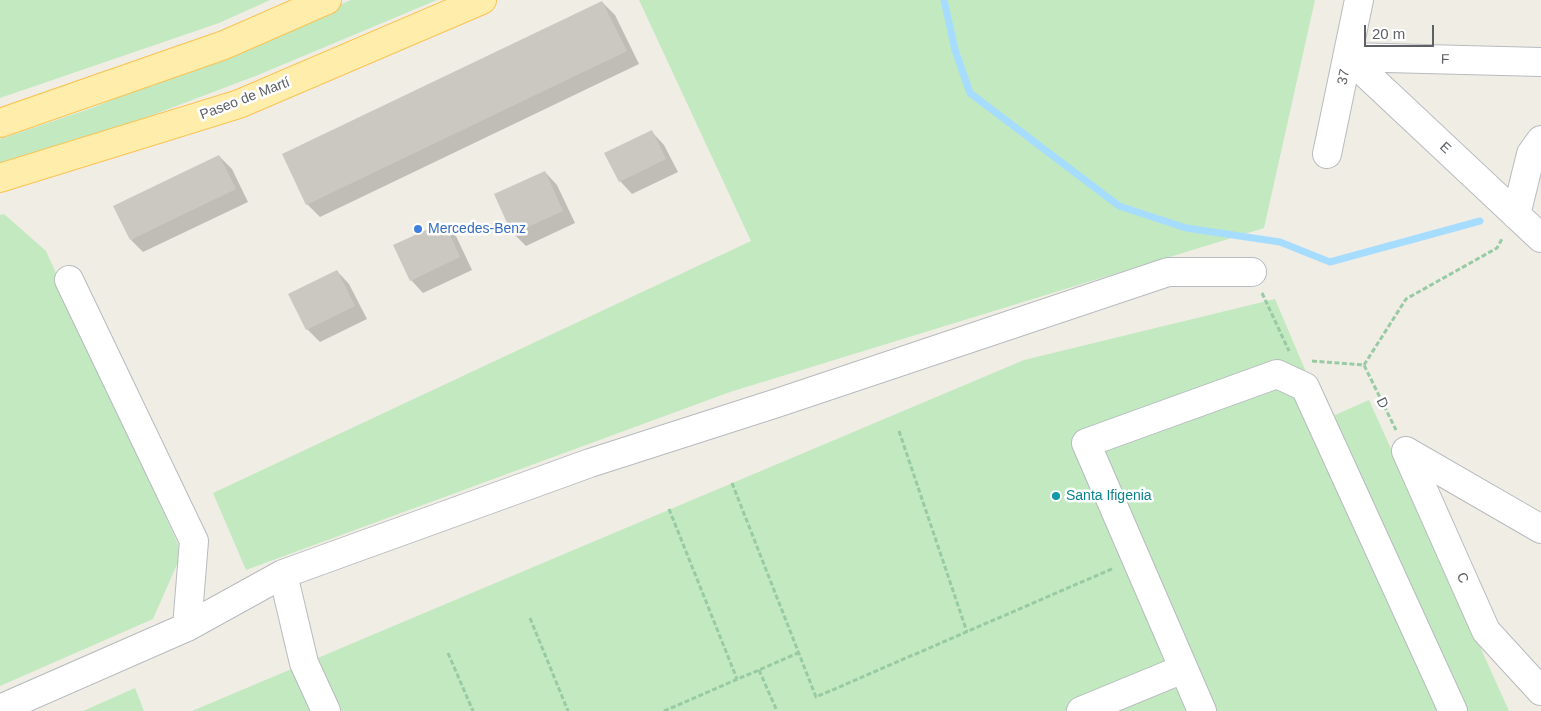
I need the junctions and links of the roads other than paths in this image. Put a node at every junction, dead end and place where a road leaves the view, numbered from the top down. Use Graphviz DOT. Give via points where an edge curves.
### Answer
graph roads {
  1 [pos="327,0"];
  2 [pos="482,0"];
  3 [pos="1359,0"];
  4 [pos="1348,57"];
  5 [pos="1541,62"];
  6 [pos="0,123"];
  7 [pos="1541,140"];
  8 [pos="1327,154"];
  9 [pos="0,178"];
  10 [pos="1516,215"];
  11 [pos="1541,238"];
  12 [pos="1252,272"];
  13 [pos="69,280"];
  14 [pos="1541,530"];
  15 [pos="283,574"];
  16 [pos="187,626"];
  17 [pos="1183,669"];
  18 [pos="1541,691"];
  19 [pos="0,709"];
  20 [pos="1445,709"];
  21 [pos="326,711"];
  22 [pos="1081,711"];
  23 [pos="1202,711"];
  1 -- 6 [label="main road" via="224,45"];
  2 -- 9 [label="main road, Paseo de Martí" via="239,104"];
  3 -- 4 [label="street, 37"];
  4 -- 5 [label="street, F"];
  4 -- 8 [label="street, 37"];
  4 -- 10 [label="street, E"];
  7 -- 10 [label="street" via="1531,154"];
  10 -- 11 [label="street, E"];
  12 -- 15 [label="street" via="1168,272 590,463"];
  13 -- 16 [label="street" via="194,541"];
  14 -- 18 [label="street, C" via="1406,451 1486,631"];
  15 -- 16 [label="street"];
  15 -- 21 [label="street" via="304,663"];
  16 -- 19 [label="street"];
  17 -- 20 [label="street" via="1086,444 1277,374 1305,387"];
  17 -- 22 [label="street"];
  17 -- 23 [label="street"];
}
